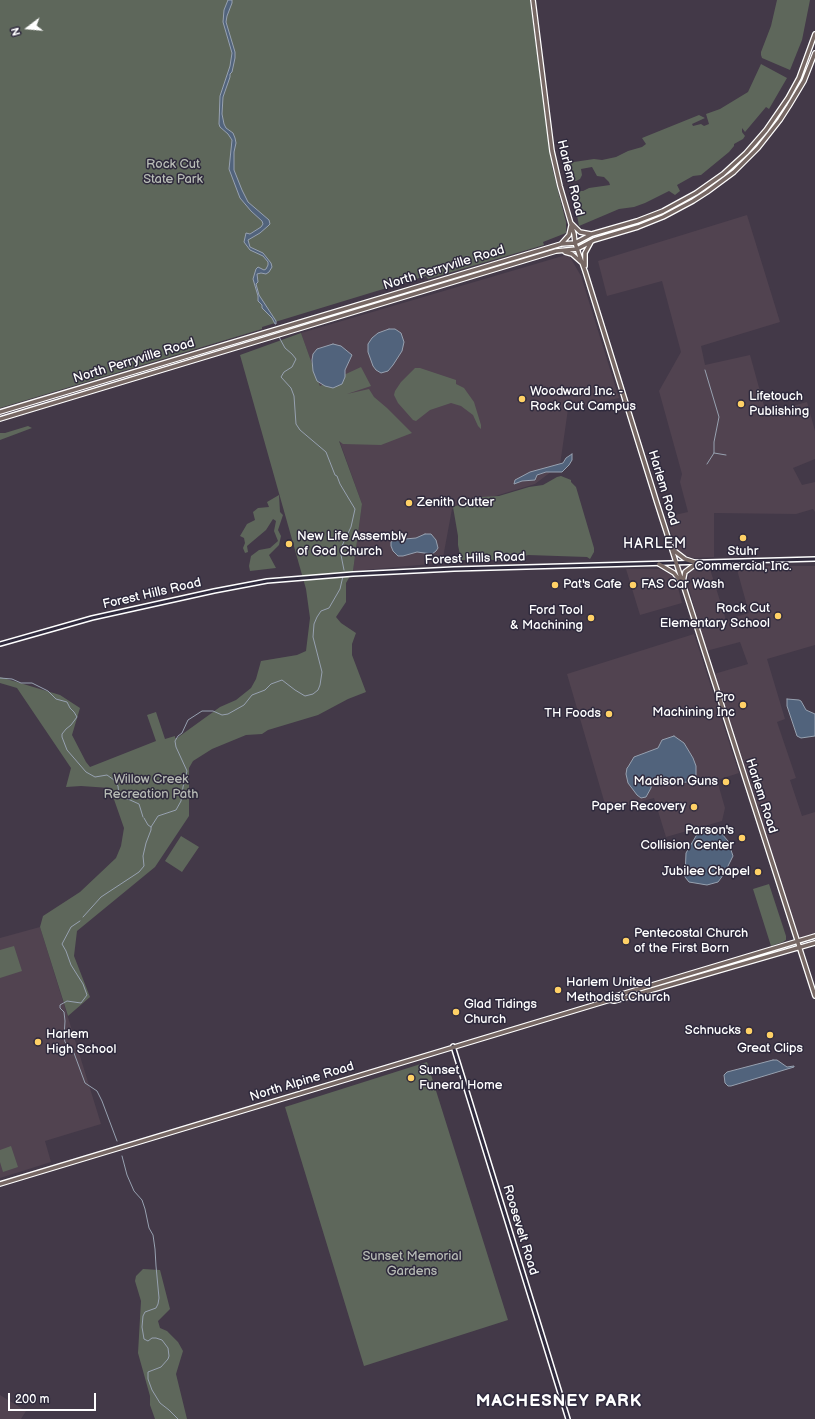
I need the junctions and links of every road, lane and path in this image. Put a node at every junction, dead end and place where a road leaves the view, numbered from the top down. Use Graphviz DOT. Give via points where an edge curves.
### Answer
graph roads {
  1 [pos="533,0"];
  2 [pos="815,34"];
  3 [pos="815,53"];
  4 [pos="571,223"];
  5 [pos="592,234"];
  6 [pos="594,240"];
  7 [pos="575,243"];
  8 [pos="561,244"];
  9 [pos="577,248"];
  10 [pos="556,251"];
  11 [pos="585,271"];
  12 [pos="0,412"];
  13 [pos="0,419"];
  14 [pos="672,549"];
  15 [pos="815,559"];
  16 [pos="676,563"];
  17 [pos="697,563"];
  18 [pos="660,564"];
  19 [pos="683,585"];
  20 [pos="0,644"];
  21 [pos="815,936"];
  22 [pos="797,942"];
  23 [pos="815,943"];
  24 [pos="799,948"];
  25 [pos="815,996"];
  26 [pos="610,1000"];
  27 [pos="453,1046"];
  28 [pos="0,1184"];
  29 [pos="568,1419"];
  1 -- 4 [label="main road, Harlem Road" via="550,144"];
  2 -- 5 [label="main road, North Perryville Road" via="799,78 788,98 766,130 723,174 696,193 663,211"];
  3 -- 6 [label="main road, North Perryville Road" via="804,81 780,120 758,148 734,172 693,202 663,217"];
  4 -- 5 [label="main road" via="580,232"];
  4 -- 7 [label="main road, Harlem Road"];
  4 -- 8 [label="main road" via="569,235"];
  5 -- 7 [label="main road, North Perryville Road"];
  6 -- 9 [label="main road, North Perryville Road"];
  6 -- 11 [label="main road" via="585,253"];
  7 -- 8 [label="main road, North Perryville Road"];
  7 -- 9 [label="main road, Harlem Road"];
  8 -- 12 [label="main road, North Perryville Road"];
  9 -- 10 [label="main road, North Perryville Road"];
  9 -- 11 [label="main road, Harlem Road"];
  10 -- 11 [label="main road" via="572,254 582,262"];
  10 -- 13 [label="main road, North Perryville Road"];
  11 -- 14 [label="main road, Harlem Road"];
  14 -- 16 [label="main road, Harlem Road"];
  14 -- 17 [label="main road"];
  15 -- 17 [label="street, Forest Hills Road"];
  16 -- 17 [label="street, Forest Hills Road"];
  16 -- 18 [label="street, Forest Hills Road"];
  16 -- 19 [label="main road, Harlem Road"];
  17 -- 19 [label="main road" via="685,572"];
  18 -- 19 [label="main road" via="674,573"];
  18 -- 20 [label="street, Forest Hills Road" via="454,569 267,581 214,590 92,618"];
  19 -- 22 [label="main road, Harlem Road"];
  21 -- 22 [label="main road, North Alpine Road"];
  22 -- 24 [label="main road, Harlem Road"];
  22 -- 26 [label="main road, North Alpine Road" via="612,997"];
  23 -- 24 [label="main road, North Alpine Road"];
  24 -- 25 [label="main road, Harlem Road"];
  24 -- 26 [label="main road, North Alpine Road" via="614,1001"];
  26 -- 27 [label="main road, North Alpine Road"];
  27 -- 28 [label="main road, North Alpine Road"];
  27 -- 29 [label="street, Roosevelt Road"];
}
